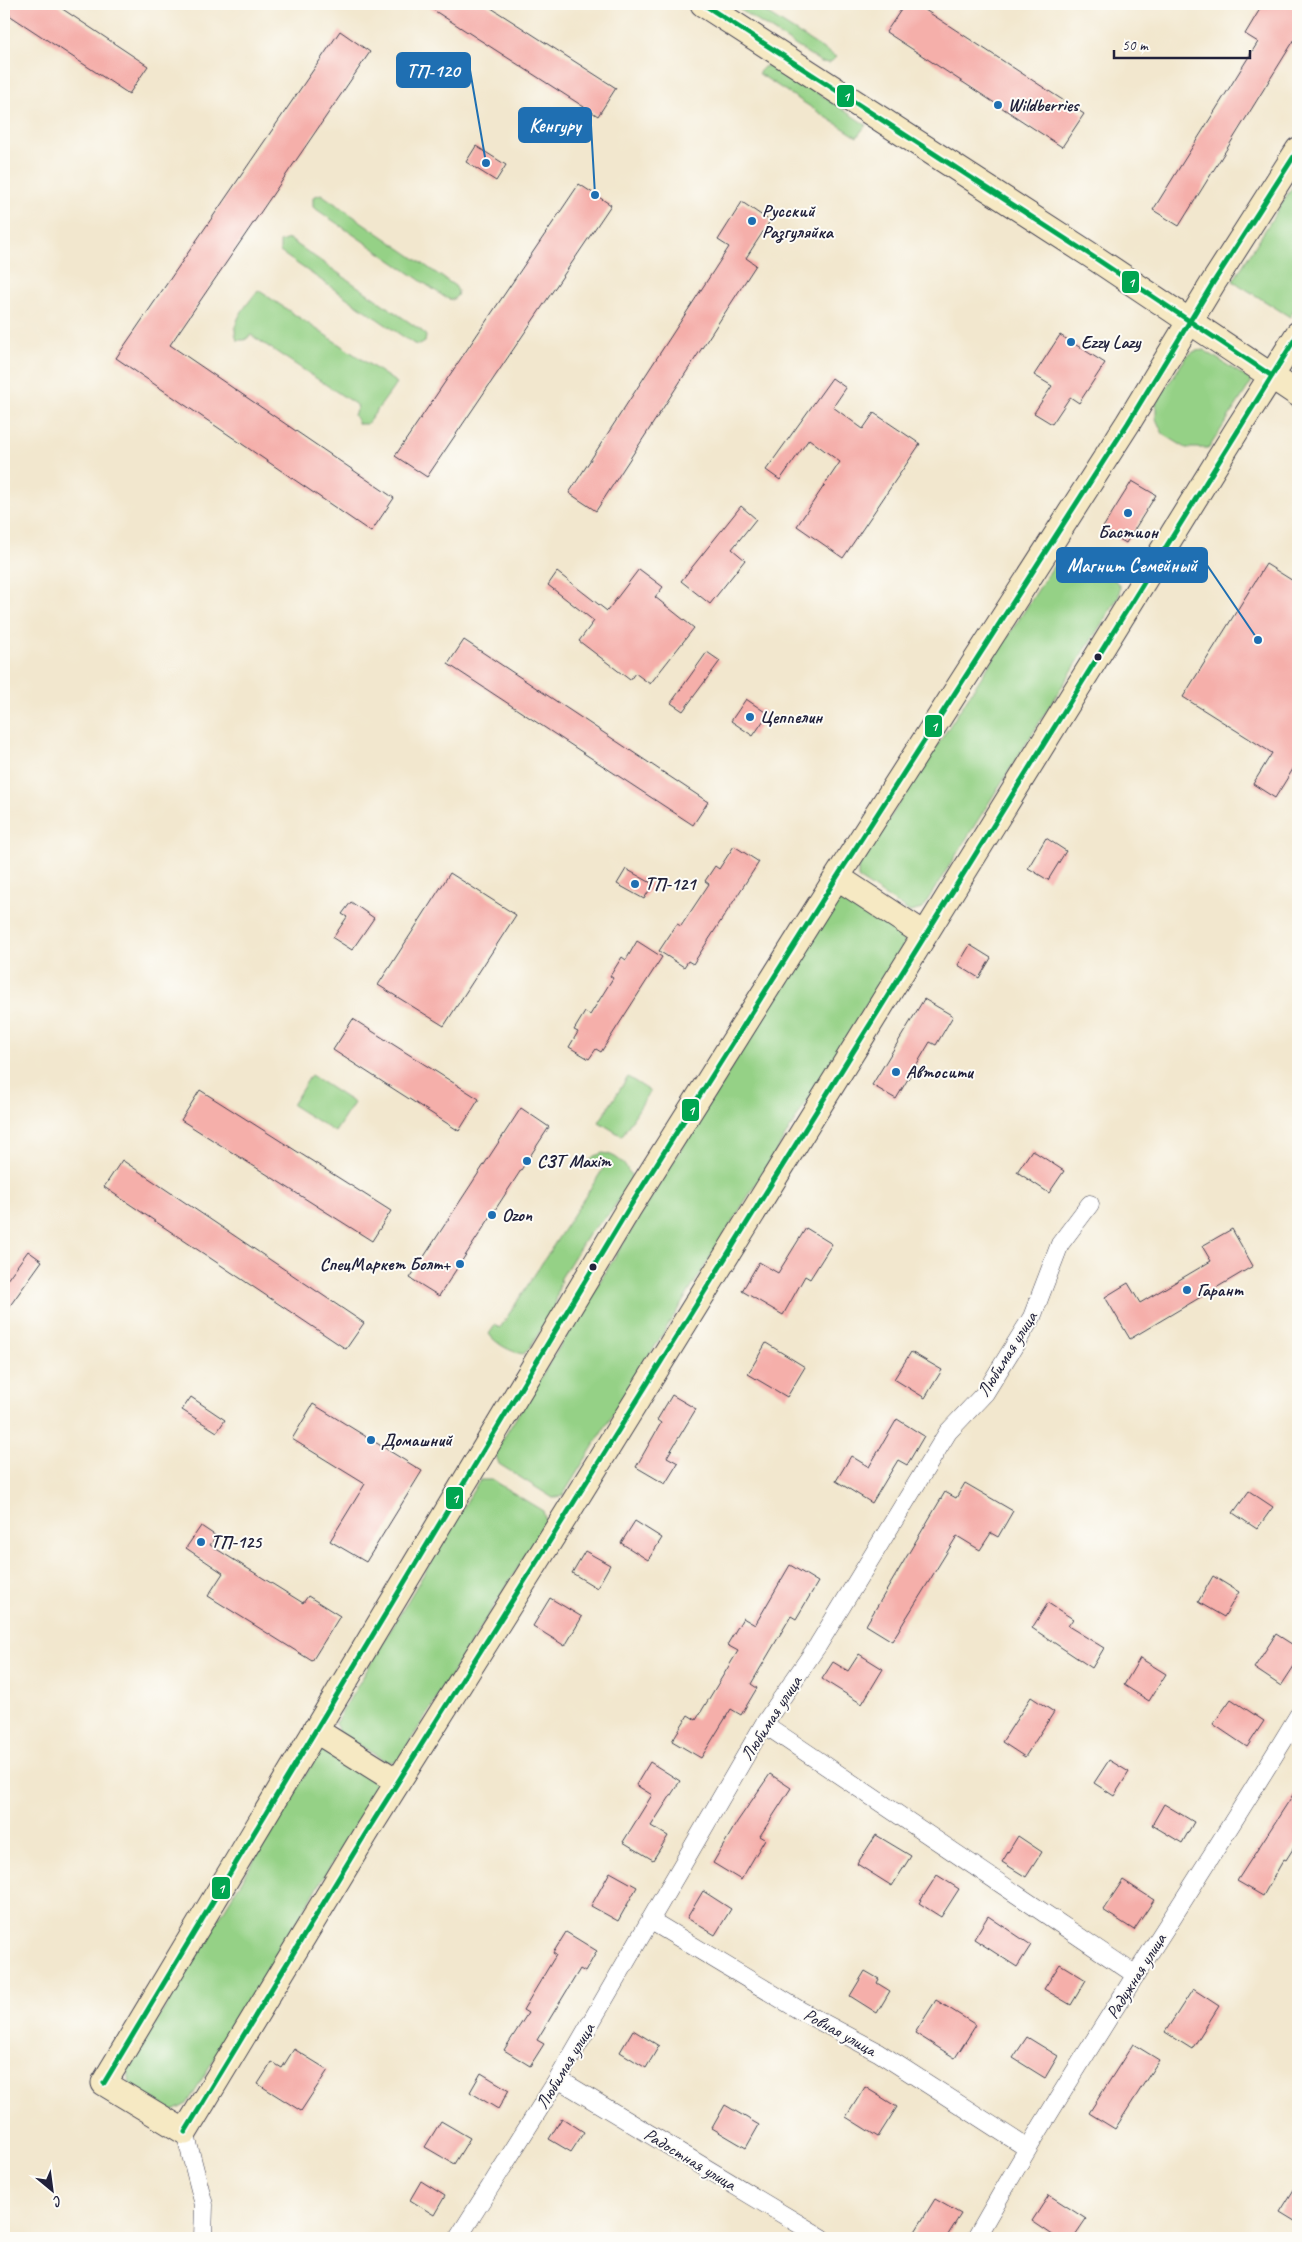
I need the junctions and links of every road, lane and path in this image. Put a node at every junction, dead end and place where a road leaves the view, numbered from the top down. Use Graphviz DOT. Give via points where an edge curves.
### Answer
graph roads {
  1 [pos="703,4"];
  2 [pos="1298,150"];
  3 [pos="1190,322"];
  4 [pos="1298,334"];
  5 [pos="1272,376"];
  6 [pos="1298,394"];
  7 [pos="837,877"];
  8 [pos="924,934"];
  9 [pos="1090,1204"];
  10 [pos="1298,1716"];
  11 [pos="764,1724"];
  12 [pos="315,1730"];
  13 [pos="398,1782"];
  14 [pos="650,1920"];
  15 [pos="1136,1975"];
  16 [pos="558,2079"];
  17 [pos="185,2132"];
  18 [pos="1027,2148"];
  19 [pos="203,2238"];
  20 [pos="458,2238"];
  21 [pos="822,2238"];
  22 [pos="976,2238"];
  1 -- 3 [label="main road"];
  2 -- 3 [label="main road"];
  3 -- 5 [label="main road"];
  3 -- 7 [label="main road"];
  4 -- 5 [label="main road"];
  5 -- 6 [label="main road"];
  5 -- 8 [label="main road"];
  7 -- 8 [label="main road"];
  7 -- 12 [label="main road" via="629,1208"];
  8 -- 13 [label="main road"];
  9 -- 11 [label="street, Любимая улица" via="1060,1244 1032,1317 991,1385 948,1432 818,1645"];
  10 -- 15 [label="street, Радужная улица"];
  11 -- 14 [label="street, Любимая улица"];
  11 -- 15 [label="street"];
  12 -- 13 [label="main road"];
  12 -- 17 [label="main road" via="104,2083"];
  13 -- 17 [label="main road"];
  14 -- 16 [label="street, Любимая улица"];
  14 -- 18 [label="street, Ровная улица" via="801,2011 878,2052"];
  15 -- 18 [label="street, Радужная улица"];
  16 -- 20 [label="street, Любимая улица"];
  16 -- 21 [label="street, Радостная улица"];
  17 -- 19 [label="street" via="204,2205"];
  18 -- 22 [label="street, Радужная улица"];
}
